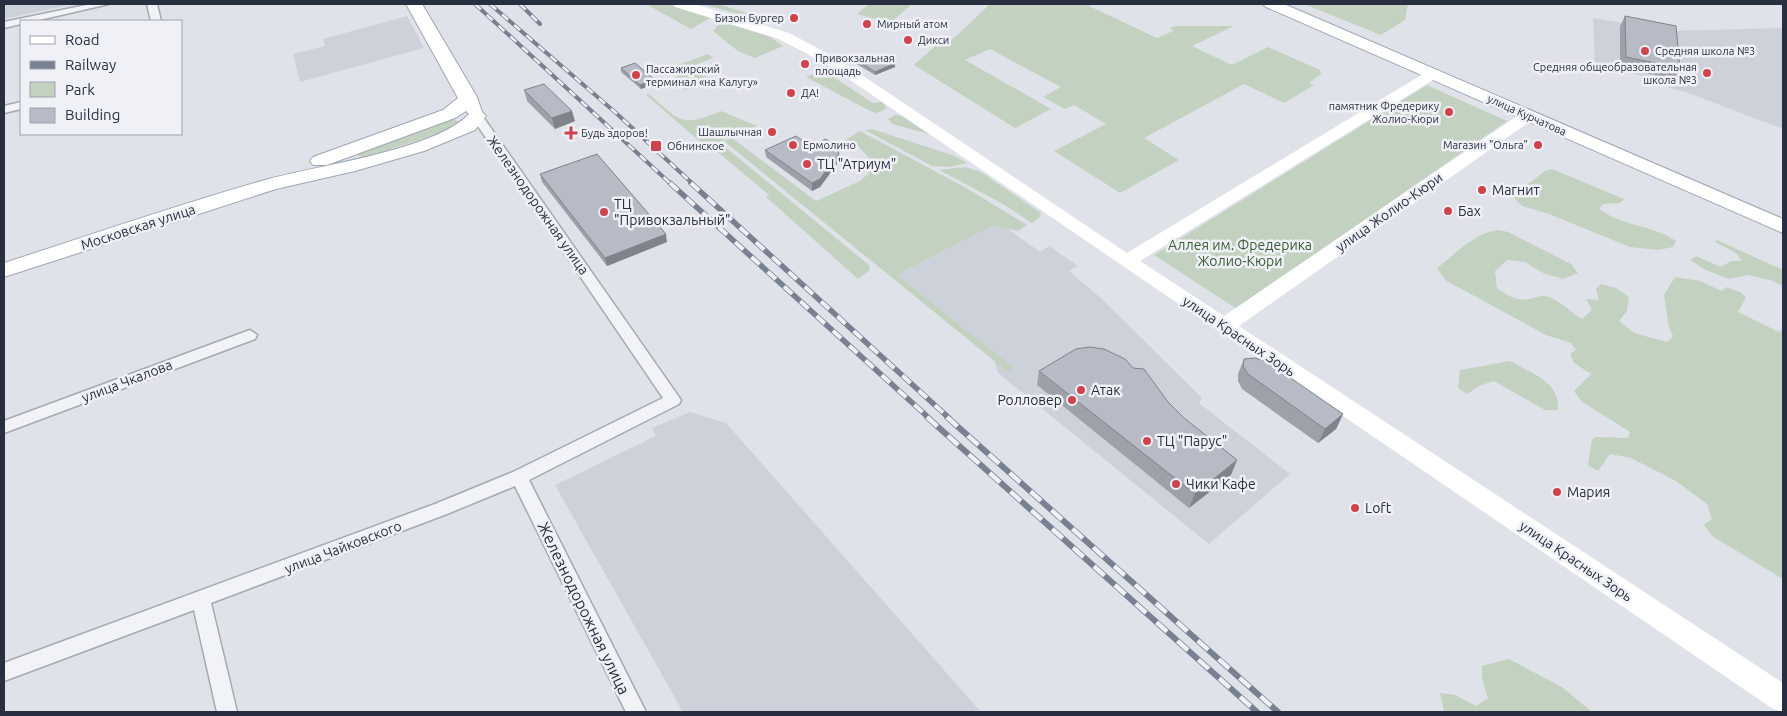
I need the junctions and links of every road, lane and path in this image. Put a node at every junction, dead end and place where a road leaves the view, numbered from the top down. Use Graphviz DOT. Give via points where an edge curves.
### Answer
graph roads {
  1 [pos="104,4"];
  2 [pos="152,4"];
  3 [pos="414,4"];
  4 [pos="680,4"];
  5 [pos="1272,4"];
  6 [pos="27,20"];
  7 [pos="156,20"];
  8 [pos="20,21"];
  9 [pos="4,25"];
  10 [pos="1433,74"];
  11 [pos="468,97"];
  12 [pos="20,105"];
  13 [pos="4,110"];
  14 [pos="449,114"];
  15 [pos="1529,115"];
  16 [pos="477,116"];
  17 [pos="462,131"];
  18 [pos="487,132"];
  19 [pos="354,148"];
  20 [pos="370,161"];
  21 [pos="272,184"];
  22 [pos="1783,227"];
  23 [pos="1127,260"];
  24 [pos="4,270"];
  25 [pos="1225,326"];
  26 [pos="250,335"];
  27 [pos="673,400"];
  28 [pos="4,427"];
  29 [pos="519,476"];
  30 [pos="201,600"];
  31 [pos="4,672"];
  32 [pos="1783,699"];
  33 [pos="227,712"];
  34 [pos="636,712"];
  1 -- 6 [label="street"];
  2 -- 7 [label="street"];
  3 -- 11 [label="main road, Железнодорожная улица"];
  4 -- 23 [label="street, улица Красных Зорь" via="784,36 834,62"];
  5 -- 10 [label="main road, улица Курчатова"];
  8 -- 9 [label="street"];
  10 -- 15 [label="main road, улица Курчатова"];
  10 -- 23 [label="street"];
  11 -- 14 [label="main road, Московская улица"];
  11 -- 16 [label="main road, Железнодорожная улица"];
  12 -- 13 [label="street"];
  14 -- 16 [label="main road" via="469,112"];
  14 -- 19 [label="main road, Московская улица"];
  15 -- 22 [label="main road, улица Курчатова"];
  15 -- 25 [label="street, улица Жолио-Кюри"];
  16 -- 17 [label="main road, Московская улица" via="473,124"];
  16 -- 18 [label="street, Железнодорожная улица"];
  17 -- 18 [label="street"];
  17 -- 20 [label="main road, Московская улица"];
  18 -- 27 [label="street, Железнодорожная улица"];
  19 -- 20 [label="main road" via="350,154 352,159"];
  19 -- 21 [label="main road, Московская улица"];
  20 -- 21 [label="main road, Московская улица"];
  21 -- 24 [label="main road, Московская улица"];
  23 -- 25 [label="street, улица Красных Зорь"];
  25 -- 32 [label="street, улица Красных Зорь"];
  26 -- 28 [label="street, улица Чкалова"];
  27 -- 29 [label="street, улица Чайковского"];
  29 -- 30 [label="street, улица Чайковского"];
  29 -- 34 [label="street, Железнодорожная улица"];
  30 -- 31 [label="street, улица Чайковского"];
  30 -- 33 [label="street"];
}
